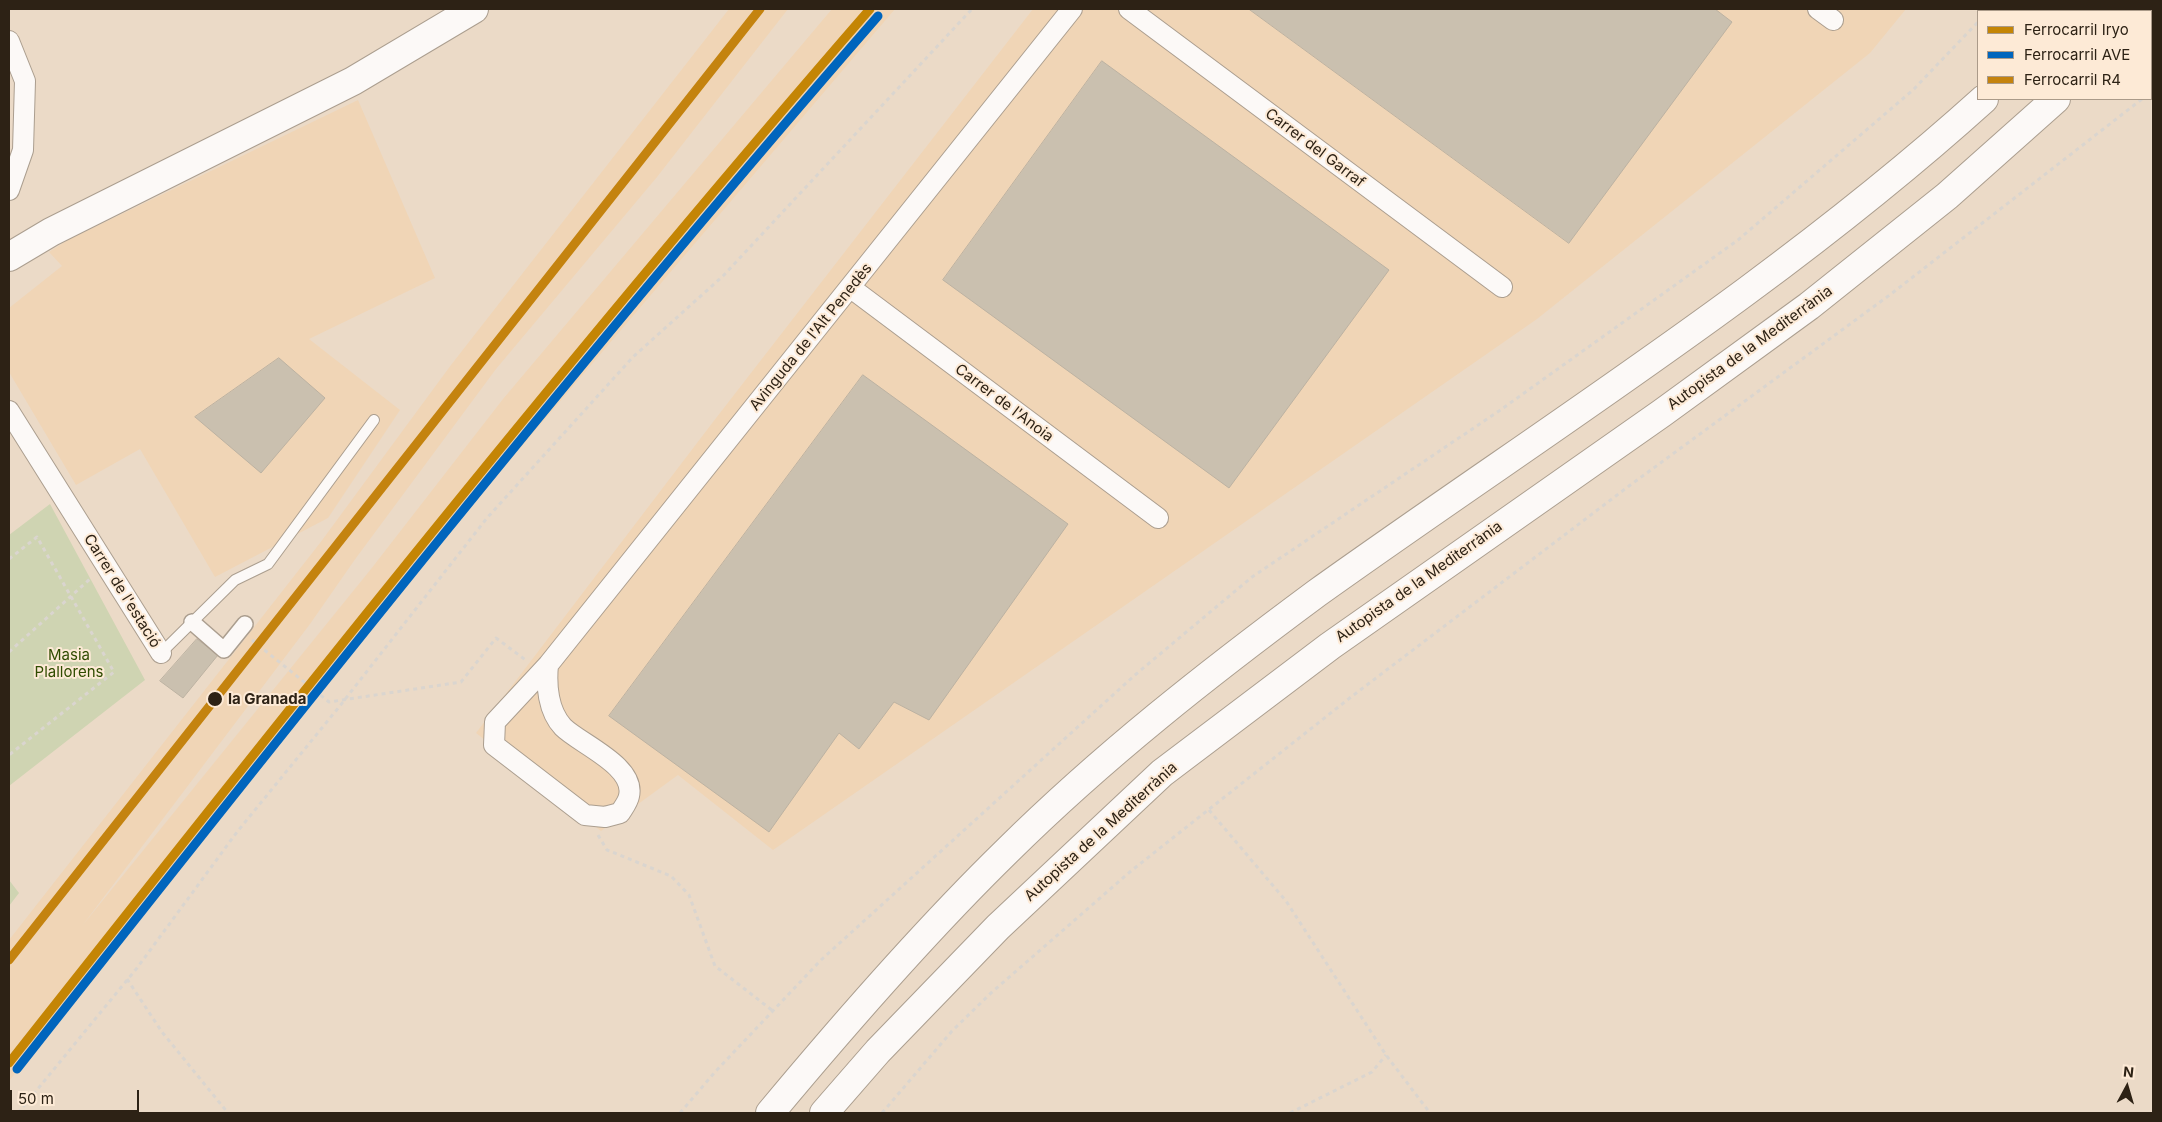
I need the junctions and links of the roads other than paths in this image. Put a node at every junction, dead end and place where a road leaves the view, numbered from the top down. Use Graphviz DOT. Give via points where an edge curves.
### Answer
graph roads {
  1 [pos="474,9"];
  2 [pos="1072,9"];
  3 [pos="1129,9"];
  4 [pos="9,41"];
  5 [pos="1983,100"];
  6 [pos="2055,100"];
  7 [pos="9,190"];
  8 [pos="9,257"];
  9 [pos="1502,287"];
  10 [pos="851,288"];
  11 [pos="9,410"];
  12 [pos="374,420"];
  13 [pos="1158,518"];
  14 [pos="192,622"];
  15 [pos="245,624"];
  16 [pos="160,654"];
  17 [pos="545,669"];
  18 [pos="770,1113"];
  19 [pos="824,1113"];
  1 -- 8 [label="main road" via="353,81 52,232"];
  2 -- 10 [label="street, Avinguda de l'Alt Penedès"];
  3 -- 9 [label="street, Carrer del Garraf"];
  4 -- 7 [label="street" via="25,81 23,150"];
  5 -- 18 [label="main road" via="1841,221 1745,294 1317,593 1126,743 1007,850 950,908"];
  6 -- 19 [label="main road, Autopista de la Mediterrània" via="1940,202 1809,306 1330,646 1162,773 991,934"];
  10 -- 13 [label="street, Carrer de l'Anoia"];
  10 -- 17 [label="street, Avinguda de l'Alt Penedès"];
  11 -- 16 [label="street, Carrer de l'estació"];
  12 -- 14 [label="lane, Carrer de l'estació" via="268,564 235,580"];
  14 -- 15 [label="street" via="224,650"];
  14 -- 16 [label="lane, Carrer de l'estació"];
  17 -- 17 [label="street, Avinguda de l'Alt Penedès" via="549,702 562,726 626,776 629,796 620,813 605,817 585,815 494,745 495,722"];
}
